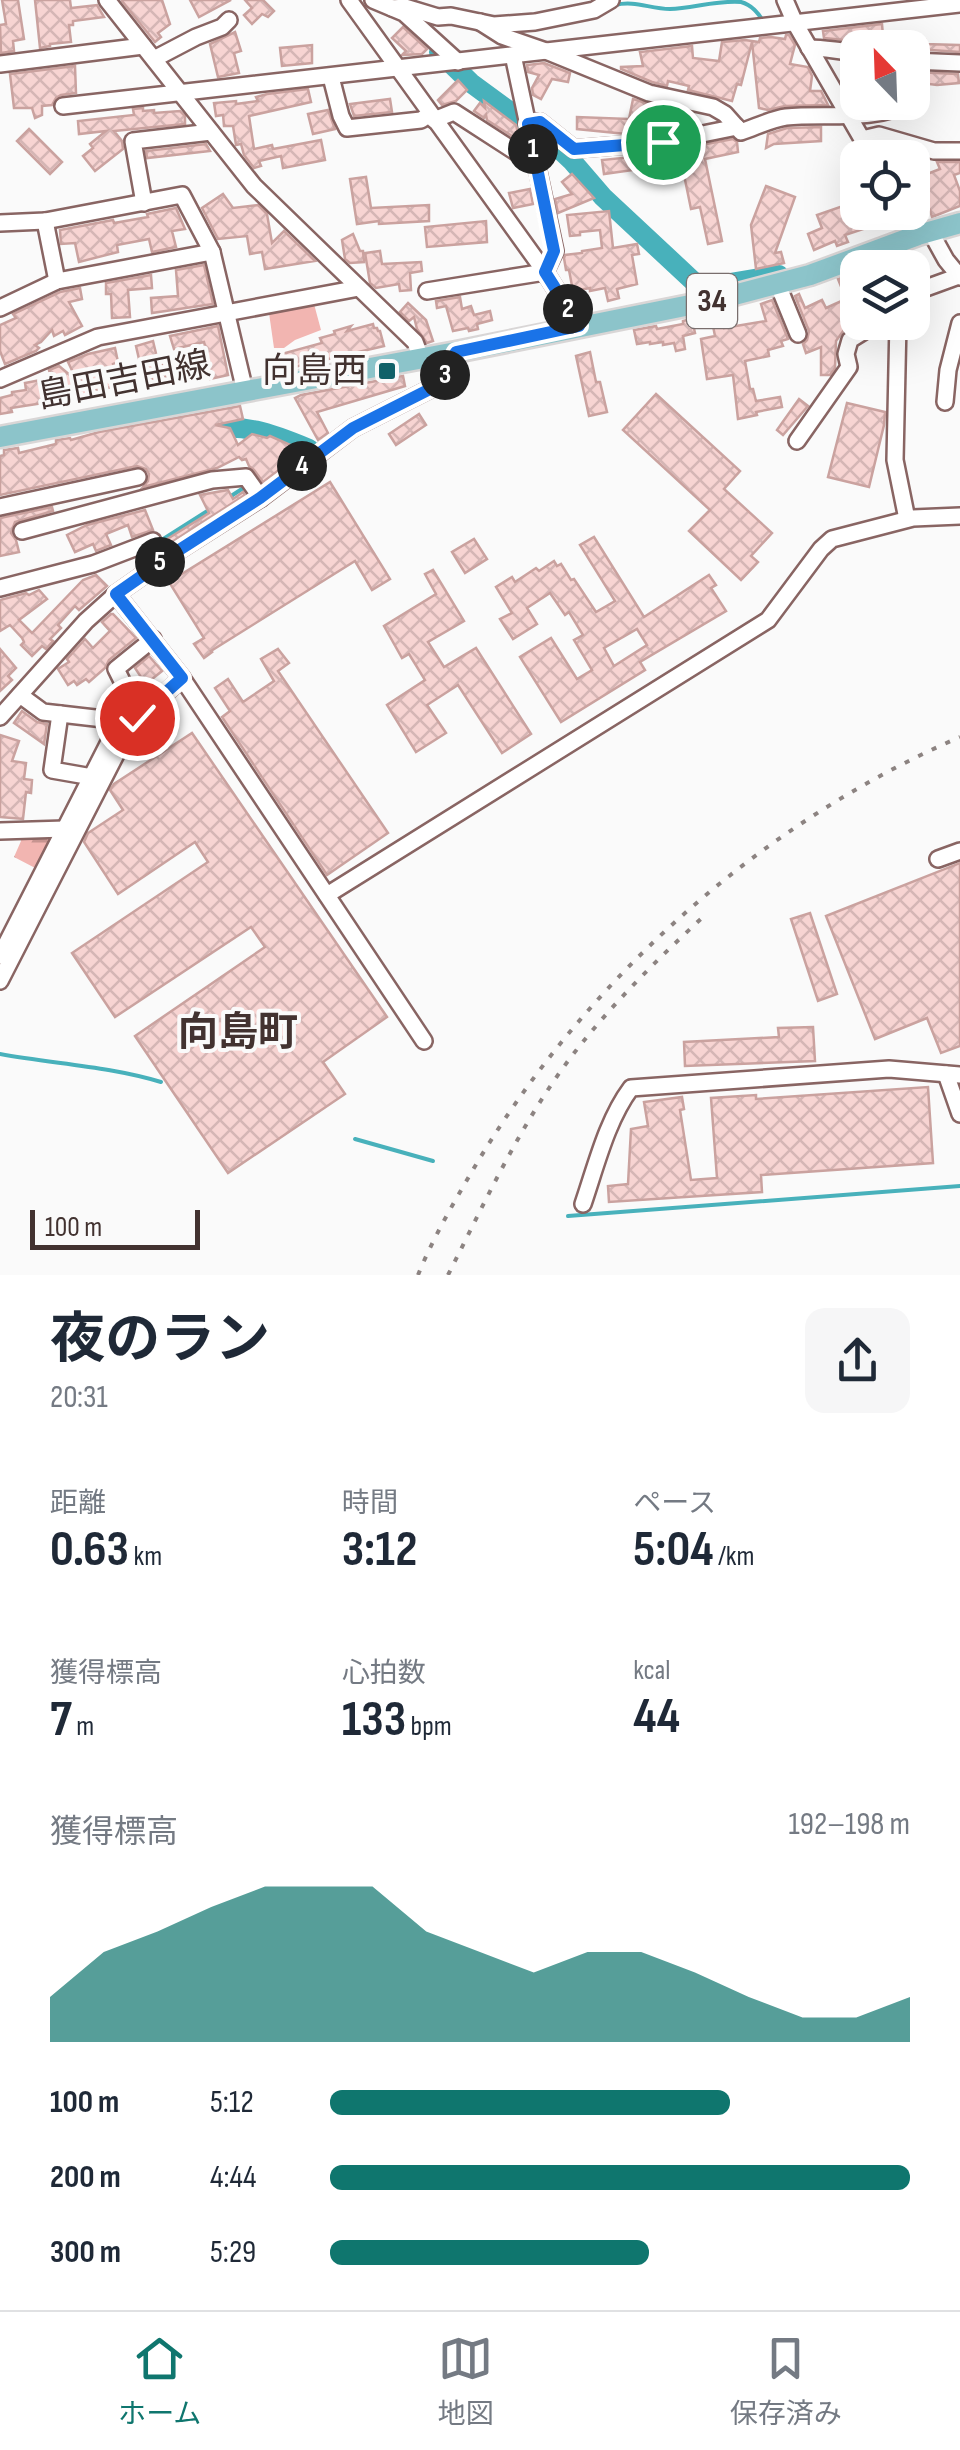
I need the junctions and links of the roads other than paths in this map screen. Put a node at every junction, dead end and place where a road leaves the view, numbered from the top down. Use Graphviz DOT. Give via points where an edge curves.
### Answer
graph roads {
  1 [pos="107,0"];
  2 [pos="785,0"];
  3 [pos="896,0"];
  4 [pos="361,2"];
  5 [pos="605,2"];
  6 [pos="933,4"];
  7 [pos="960,4"];
  8 [pos="392,8"];
  9 [pos="913,9"];
  10 [pos="229,20"];
  11 [pos="480,22"];
  12 [pos="795,24"];
  13 [pos="809,48"];
  14 [pos="546,50"];
  15 [pos="840,51"];
  16 [pos="148,53"];
  17 [pos="513,55"];
  18 [pos="930,61"];
  19 [pos="458,62"];
  20 [pos="960,63"];
  21 [pos="0,64"];
  22 [pos="398,69"];
  23 [pos="330,77"];
  24 [pos="181,94"];
  25 [pos="840,101"];
  26 [pos="63,106"];
  27 [pos="840,115"];
  28 [pos="432,117"];
  29 [pos="851,120"];
  30 [pos="528,124"];
  31 [pos="738,128"];
  32 [pos="211,132"];
  33 [pos="862,139"];
  34 [pos="960,151"];
  35 [pos="536,165"];
  36 [pos="144,202"];
  37 [pos="45,221"];
  38 [pos="0,223"];
  39 [pos="960,223"];
  40 [pos="921,230"];
  41 [pos="924,233"];
  42 [pos="892,250"];
  43 [pos="212,252"];
  44 [pos="840,267"];
  45 [pos="545,272"];
  46 [pos="959,277"];
  47 [pos="57,281"];
  48 [pos="778,285"];
  49 [pos="930,287"];
  50 [pos="359,288"];
  51 [pos="427,292"];
  52 [pos="0,308"];
  53 [pos="226,313"];
  54 [pos="960,323"];
  55 [pos="579,326"];
  56 [pos="798,334"];
  57 [pos="850,340"];
  58 [pos="898,340"];
  59 [pos="456,352"];
  60 [pos="421,358"];
  61 [pos="0,379"];
  62 [pos="244,391"];
  63 [pos="945,402"];
  64 [pos="0,437"];
  65 [pos="797,441"];
  66 [pos="138,477"];
  67 [pos="64,493"];
  68 [pos="260,498"];
  69 [pos="0,507"];
  70 [pos="960,516"];
  71 [pos="70,518"];
  72 [pos="907,519"];
  73 [pos="22,531"];
  74 [pos="153,541"];
  75 [pos="0,588"];
  76 [pos="116,594"];
  77 [pos="153,639"];
  78 [pos="182,678"];
  79 [pos="20,695"];
  80 [pos="60,714"];
  81 [pos="0,717"];
  82 [pos="120,721"];
  83 [pos="92,777"];
  84 [pos="65,828"];
  85 [pos="0,831"];
  86 [pos="960,851"];
  87 [pos="938,859"];
  88 [pos="327,895"];
  89 [pos="0,956"];
  90 [pos="0,981"];
  91 [pos="424,1040"];
  92 [pos="953,1074"];
  93 [pos="960,1114"];
  94 [pos="583,1204"];
  1 -- 16 [label="street"];
  2 -- 12 [label="street"];
  3 -- 9 [label="street"];
  4 -- 8 [label="street"];
  4 -- 22 [label="street"];
  5 -- 11 [label="street" via="535,22"];
  6 -- 7 [label="street"];
  6 -- 9 [label="street"];
  8 -- 11 [label="street"];
  8 -- 19 [label="street"];
  9 -- 12 [label="street"];
  10 -- 16 [label="street"];
  11 -- 14 [label="street"];
  12 -- 13 [label="street"];
  12 -- 14 [label="street"];
  13 -- 15 [label="street"];
  13 -- 25 [label="street"];
  14 -- 17 [label="street"];
  14 -- 31 [label="street" via="649,93 713,108"];
  16 -- 21 [label="street"];
  16 -- 24 [label="street"];
  17 -- 19 [label="street"];
  17 -- 30 [label="street"];
  18 -- 20 [label="street"];
  19 -- 22 [label="street"];
  22 -- 23 [label="street"];
  22 -- 28 [label="street"];
  23 -- 24 [label="street"];
  23 -- 28 [label="street" via="346,128"];
  24 -- 26 [label="street"];
  24 -- 32 [label="street"];
  27 -- 31 [label="street"];
  28 -- 35 [label="street" via="454,112"];
  28 -- 45 [label="street"];
  29 -- 33 [label="street"];
  30 -- 31 [label="street" via="540,122 574,149"];
  30 -- 35 [label="street"];
  32 -- 36 [label="street" via="132,141"];
  32 -- 50 [label="street" via="254,186"];
  33 -- 34 [label="street" via="880,135 934,151"];
  35 -- 45 [label="street" via="554,251"];
  36 -- 37 [label="street"];
  36 -- 43 [label="street" via="182,195"];
  37 -- 38 [label="street"];
  37 -- 47 [label="street"];
  39 -- 41 [label="main road, 島田吉田線 / 34"];
  40 -- 41 [label="street"];
  41 -- 42 [label="main road, 島田吉田線 / 34"];
  41 -- 46 [label="street"];
  43 -- 47 [label="street"];
  43 -- 53 [label="street"];
  44 -- 48 [label="main road, 島田吉田線 / 34"];
  45 -- 51 [label="street"];
  45 -- 55 [label="street"];
  46 -- 49 [label="street"];
  47 -- 52 [label="street"];
  48 -- 55 [label="main road, 島田吉田線 / 34"];
  48 -- 56 [label="street"];
  50 -- 53 [label="street"];
  50 -- 60 [label="street" via="415,342"];
  53 -- 61 [label="street" via="98,337"];
  53 -- 62 [label="street"];
  54 -- 63 [label="street"];
  55 -- 59 [label="main road, 島田吉田線 / 34"];
  57 -- 65 [label="street" via="850,368"];
  58 -- 72 [label="street" via="895,460"];
  59 -- 60 [label="main road, 島田吉田線 / 34"];
  59 -- 68 [label="street" via="438,385 353,428"];
  60 -- 62 [label="main road, 島田吉田線 / 34"];
  62 -- 64 [label="main road, 島田吉田線 / 34"];
  66 -- 67 [label="street"];
  67 -- 69 [label="street"];
  67 -- 71 [label="street"];
  68 -- 71 [label="street" via="246,478 212,480"];
  68 -- 76 [label="street"];
  70 -- 72 [label="street"];
  71 -- 73 [label="street"];
  72 -- 88 [label="street" via="832,540 768,620"];
  74 -- 75 [label="street"];
  76 -- 77 [label="street"];
  76 -- 79 [label="street"];
  77 -- 78 [label="street"];
  77 -- 82 [label="street" via="116,669 132,699"];
  78 -- 88 [label="street"];
  78 -- 90 [label="street" via="128,731"];
  79 -- 80 [label="street" via="42,712"];
  79 -- 81 [label="street"];
  80 -- 82 [label="street"];
  80 -- 83 [label="street" via="52,770"];
  82 -- 83 [label="street"];
  83 -- 84 [label="street"];
  84 -- 85 [label="street"];
  84 -- 89 [label="street"];
  86 -- 87 [label="street"];
  88 -- 91 [label="street"];
  92 -- 93 [label="street"];
  92 -- 94 [label="street" via="889,1069 632,1088"];
}
